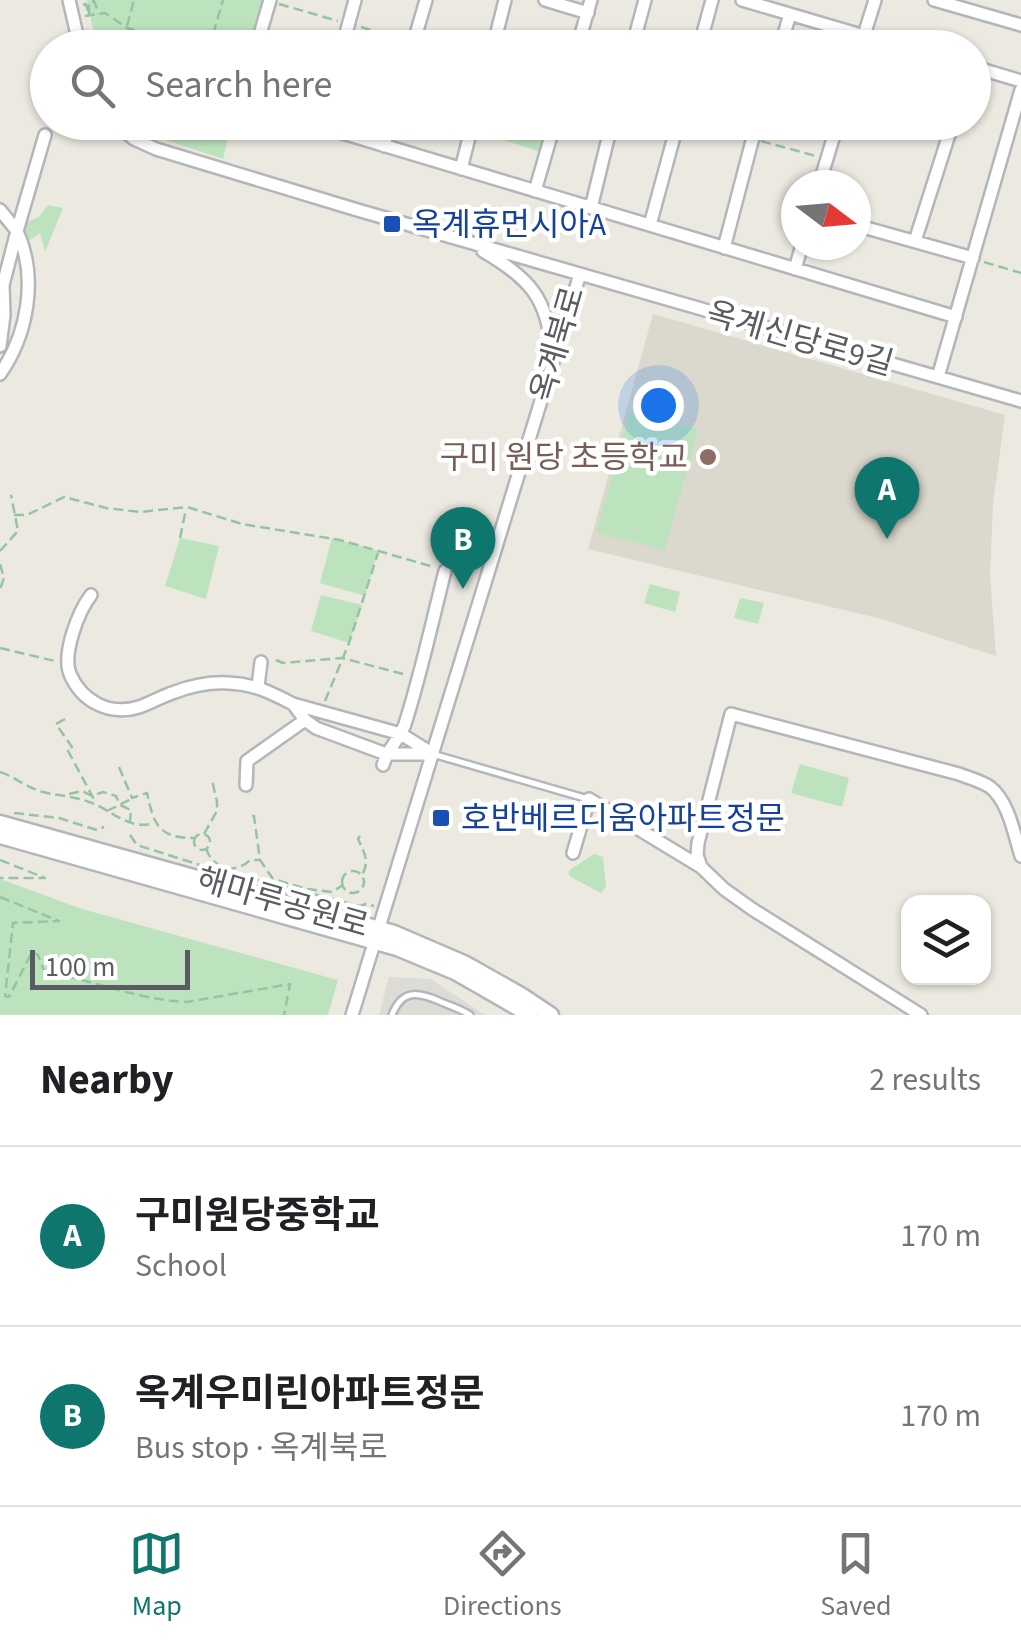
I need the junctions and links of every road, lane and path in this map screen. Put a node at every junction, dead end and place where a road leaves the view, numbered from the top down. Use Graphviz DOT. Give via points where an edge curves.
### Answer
graph roads {
  1 [pos="70,0"];
  2 [pos="134,0"];
  3 [pos="223,0"];
  4 [pos="270,0"];
  5 [pos="355,0"];
  6 [pos="426,0"];
  7 [pos="505,0"];
  8 [pos="545,0"];
  9 [pos="645,0"];
  10 [pos="712,0"];
  11 [pos="742,0"];
  12 [pos="875,0"];
  13 [pos="934,0"];
  14 [pos="960,4"];
  15 [pos="590,7"];
  16 [pos="99,14"];
  17 [pos="790,14"];
  18 [pos="1021,25"];
  19 [pos="127,28"];
  20 [pos="76,30"];
  21 [pos="134,30"];
  22 [pos="214,30"];
  23 [pos="261,30"];
  24 [pos="347,30"];
  25 [pos="417,30"];
  26 [pos="498,30"];
  27 [pos="637,30"];
  28 [pos="704,30"];
  29 [pos="785,30"];
  30 [pos="831,30"];
  31 [pos="866,30"];
  32 [pos="991,73"];
  33 [pos="1021,81"];
  34 [pos="1021,90"];
  35 [pos="44,140"];
  36 [pos="136,140"];
  37 [pos="367,140"];
  38 [pos="386,140"];
  39 [pos="468,140"];
  40 [pos="550,140"];
  41 [pos="608,140"];
  42 [pos="673,140"];
  43 [pos="752,140"];
  44 [pos="833,140"];
  45 [pos="948,140"];
  46 [pos="384,146"];
  47 [pos="460,169"];
  48 [pos="824,170"];
  49 [pos="534,191"];
  50 [pos="591,208"];
  51 [pos="0,210"];
  52 [pos="650,226"];
  53 [pos="871,229"];
  54 [pos="17,231"];
  55 [pos="466,241"];
  56 [pos="915,242"];
  57 [pos="724,248"];
  58 [pos="972,258"];
  59 [pos="797,260"];
  60 [pos="794,269"];
  61 [pos="1021,272"];
  62 [pos="580,274"];
  63 [pos="956,317"];
  64 [pos="0,346"];
  65 [pos="0,374"];
  66 [pos="548,377"];
  67 [pos="938,377"];
  68 [pos="1021,401"];
  69 [pos="11,496"];
  70 [pos="187,507"];
  71 [pos="14,515"];
  72 [pos="180,538"];
  73 [pos="0,551"];
  74 [pos="378,552"];
  75 [pos="0,564"];
  76 [pos="445,571"];
  77 [pos="0,589"];
  78 [pos="91,595"];
  79 [pos="0,648"];
  80 [pos="342,658"];
  81 [pos="276,660"];
  82 [pos="261,662"];
  83 [pos="66,664"];
  84 [pos="418,678"];
  85 [pos="258,686"];
  86 [pos="293,704"];
  87 [pos="320,712"];
  88 [pos="65,719"];
  89 [pos="305,720"];
  90 [pos="401,734"];
  91 [pos="433,754"];
  92 [pos="384,760"];
  93 [pos="119,766"];
  94 [pos="0,772"];
  95 [pos="212,780"];
  96 [pos="246,785"];
  97 [pos="66,796"];
  98 [pos="92,796"];
  99 [pos="132,798"];
  100 [pos="588,799"];
  101 [pos="120,804"];
  102 [pos="97,805"];
  103 [pos="0,810"];
  104 [pos="107,812"];
  105 [pos="252,816"];
  106 [pos="130,822"];
  107 [pos="0,823"];
  108 [pos="154,823"];
  109 [pos="104,827"];
  110 [pos="204,834"];
  111 [pos="130,835"];
  112 [pos="0,836"];
  113 [pos="360,836"];
  114 [pos="194,838"];
  115 [pos="206,848"];
  116 [pos="573,853"];
  117 [pos="1021,856"];
  118 [pos="0,860"];
  119 [pos="260,860"];
  120 [pos="701,867"];
  121 [pos="362,875"];
  122 [pos="0,878"];
  123 [pos="343,885"];
  124 [pos="0,897"];
  125 [pos="385,910"];
  126 [pos="377,935"];
  127 [pos="466,1014"];
  128 [pos="284,1015"];
  129 [pos="352,1015"];
  130 [pos="392,1015"];
  131 [pos="530,1015"];
  132 [pos="551,1015"];
  133 [pos="921,1015"];
  1 -- 20 [label="street"];
  2 -- 19 [label="path"];
  3 -- 22 [label="path"];
  4 -- 23 [label="street"];
  5 -- 24 [label="street"];
  6 -- 25 [label="street"];
  7 -- 26 [label="street"];
  8 -- 15 [label="street"];
  9 -- 27 [label="street"];
  10 -- 28 [label="street"];
  11 -- 17 [label="street"];
  12 -- 31 [label="street"];
  13 -- 14 [label="street"];
  14 -- 18 [label="street"];
  16 -- 16 [label="path" via="89,16 89,3 94,1"];
  16 -- 19 [label="path"];
  17 -- 29 [label="street"];
  17 -- 30 [label="street"];
  19 -- 21 [label="path"];
  32 -- 33 [label="street"];
  34 -- 58 [label="street"];
  35 -- 54 [label="street"];
  36 -- 55 [label="street, 옥계북로"];
  37 -- 46 [label="street"];
  38 -- 46 [label="street"];
  39 -- 47 [label="street"];
  40 -- 49 [label="street"];
  41 -- 50 [label="street"];
  42 -- 52 [label="street"];
  43 -- 57 [label="street"];
  44 -- 48 [label="street"];
  45 -- 56 [label="street"];
  46 -- 47 [label="street"];
  47 -- 49 [label="street"];
  49 -- 50 [label="street"];
  50 -- 52 [label="street"];
  51 -- 54 [label="street"];
  52 -- 57 [label="street"];
  53 -- 56 [label="street"];
  54 -- 64 [label="street" via="3,285"];
  54 -- 65 [label="street" via="29,268 28,294 12,356"];
  55 -- 62 [label="street, 옥계북로"];
  55 -- 66 [label="street" via="512,268 540,299 552,352"];
  56 -- 58 [label="street"];
  57 -- 60 [label="street"];
  58 -- 61 [label="path"];
  58 -- 63 [label="street"];
  59 -- 60 [label="street"];
  60 -- 63 [label="street"];
  62 -- 66 [label="street, 옥계북로"];
  62 -- 67 [label="street, 옥계신당로9길"];
  63 -- 67 [label="street"];
  66 -- 91 [label="street, 옥계북로"];
  67 -- 68 [label="street, 옥계신당로9길"];
  69 -- 71 [label="path"];
  70 -- 71 [label="path" via="140,512 64,497"];
  70 -- 72 [label="path"];
  70 -- 74 [label="path"];
  71 -- 73 [label="path" via="18,531"];
  74 -- 76 [label="path"];
  74 -- 80 [label="path"];
  75 -- 77 [label="path"];
  76 -- 84 [label="street"];
  78 -- 83 [label="street"];
  79 -- 83 [label="path"];
  80 -- 81 [label="path"];
  80 -- 84 [label="path"];
  80 -- 87 [label="path"];
  82 -- 85 [label="street"];
  83 -- 85 [label="street" via="89,700 119,710 200,685"];
  84 -- 90 [label="street"];
  85 -- 86 [label="street"];
  86 -- 87 [label="street"];
  86 -- 89 [label="street"];
  87 -- 90 [label="street"];
  88 -- 98 [label="path" via="56,724"];
  89 -- 92 [label="street"];
  89 -- 96 [label="street" via="246,761"];
  90 -- 91 [label="street"];
  90 -- 92 [label="street"];
  91 -- 92 [label="street"];
  91 -- 100 [label="lane"];
  91 -- 125 [label="street, 옥계북로"];
  93 -- 99 [label="path"];
  94 -- 97 [label="path" via="40,792"];
  95 -- 110 [label="path" via="216,811"];
  97 -- 98 [label="path"];
  97 -- 102 [label="path"];
  98 -- 101 [label="path" via="112,794"];
  98 -- 102 [label="path"];
  99 -- 101 [label="path"];
  99 -- 108 [label="path" via="146,792"];
  100 -- 116 [label="street"];
  100 -- 120 [label="street"];
  101 -- 104 [label="path"];
  101 -- 106 [label="path" via="131,810"];
  102 -- 104 [label="path"];
  103 -- 109 [label="path"];
  104 -- 106 [label="path"];
  105 -- 119 [label="path"];
  106 -- 108 [label="path"];
  107 -- 126 [label="street, 해마루공원로"];
  108 -- 114 [label="path" via="171,835"];
  110 -- 114 [label="path"];
  110 -- 115 [label="path" via="210,839"];
  111 -- 125 [label="path" via="138,845 203,866"];
  112 -- 126 [label="street, 해마루공원로"];
  113 -- 121 [label="path" via="367,858"];
  114 -- 115 [label="path" via="196,848"];
  115 -- 119 [label="path" via="215,863 235,870"];
  117 -- 120 [label="street" via="1003,802 988,785 731,714 698,843"];
  118 -- 122 [label="path" via="45,878"];
  119 -- 123 [label="path" via="272,878 307,889 332,892"];
  120 -- 133 [label="street" via="752,908"];
  121 -- 123 [label="path" via="348,873"];
  121 -- 123 [label="path" via="357,893"];
  124 -- 128 [label="path" via="59,921 13,923 5,996 32,952 44,972 170,1002 290,984"];
  125 -- 126 [label="street, 옥계북로"];
  126 -- 129 [label="street, 옥계북로"];
  126 -- 131 [label="street, 해마루공원로"];
  126 -- 132 [label="street, 해마루공원로" via="427,946"];
  127 -- 130 [label="lane" via="414,994 402,998"];
}
